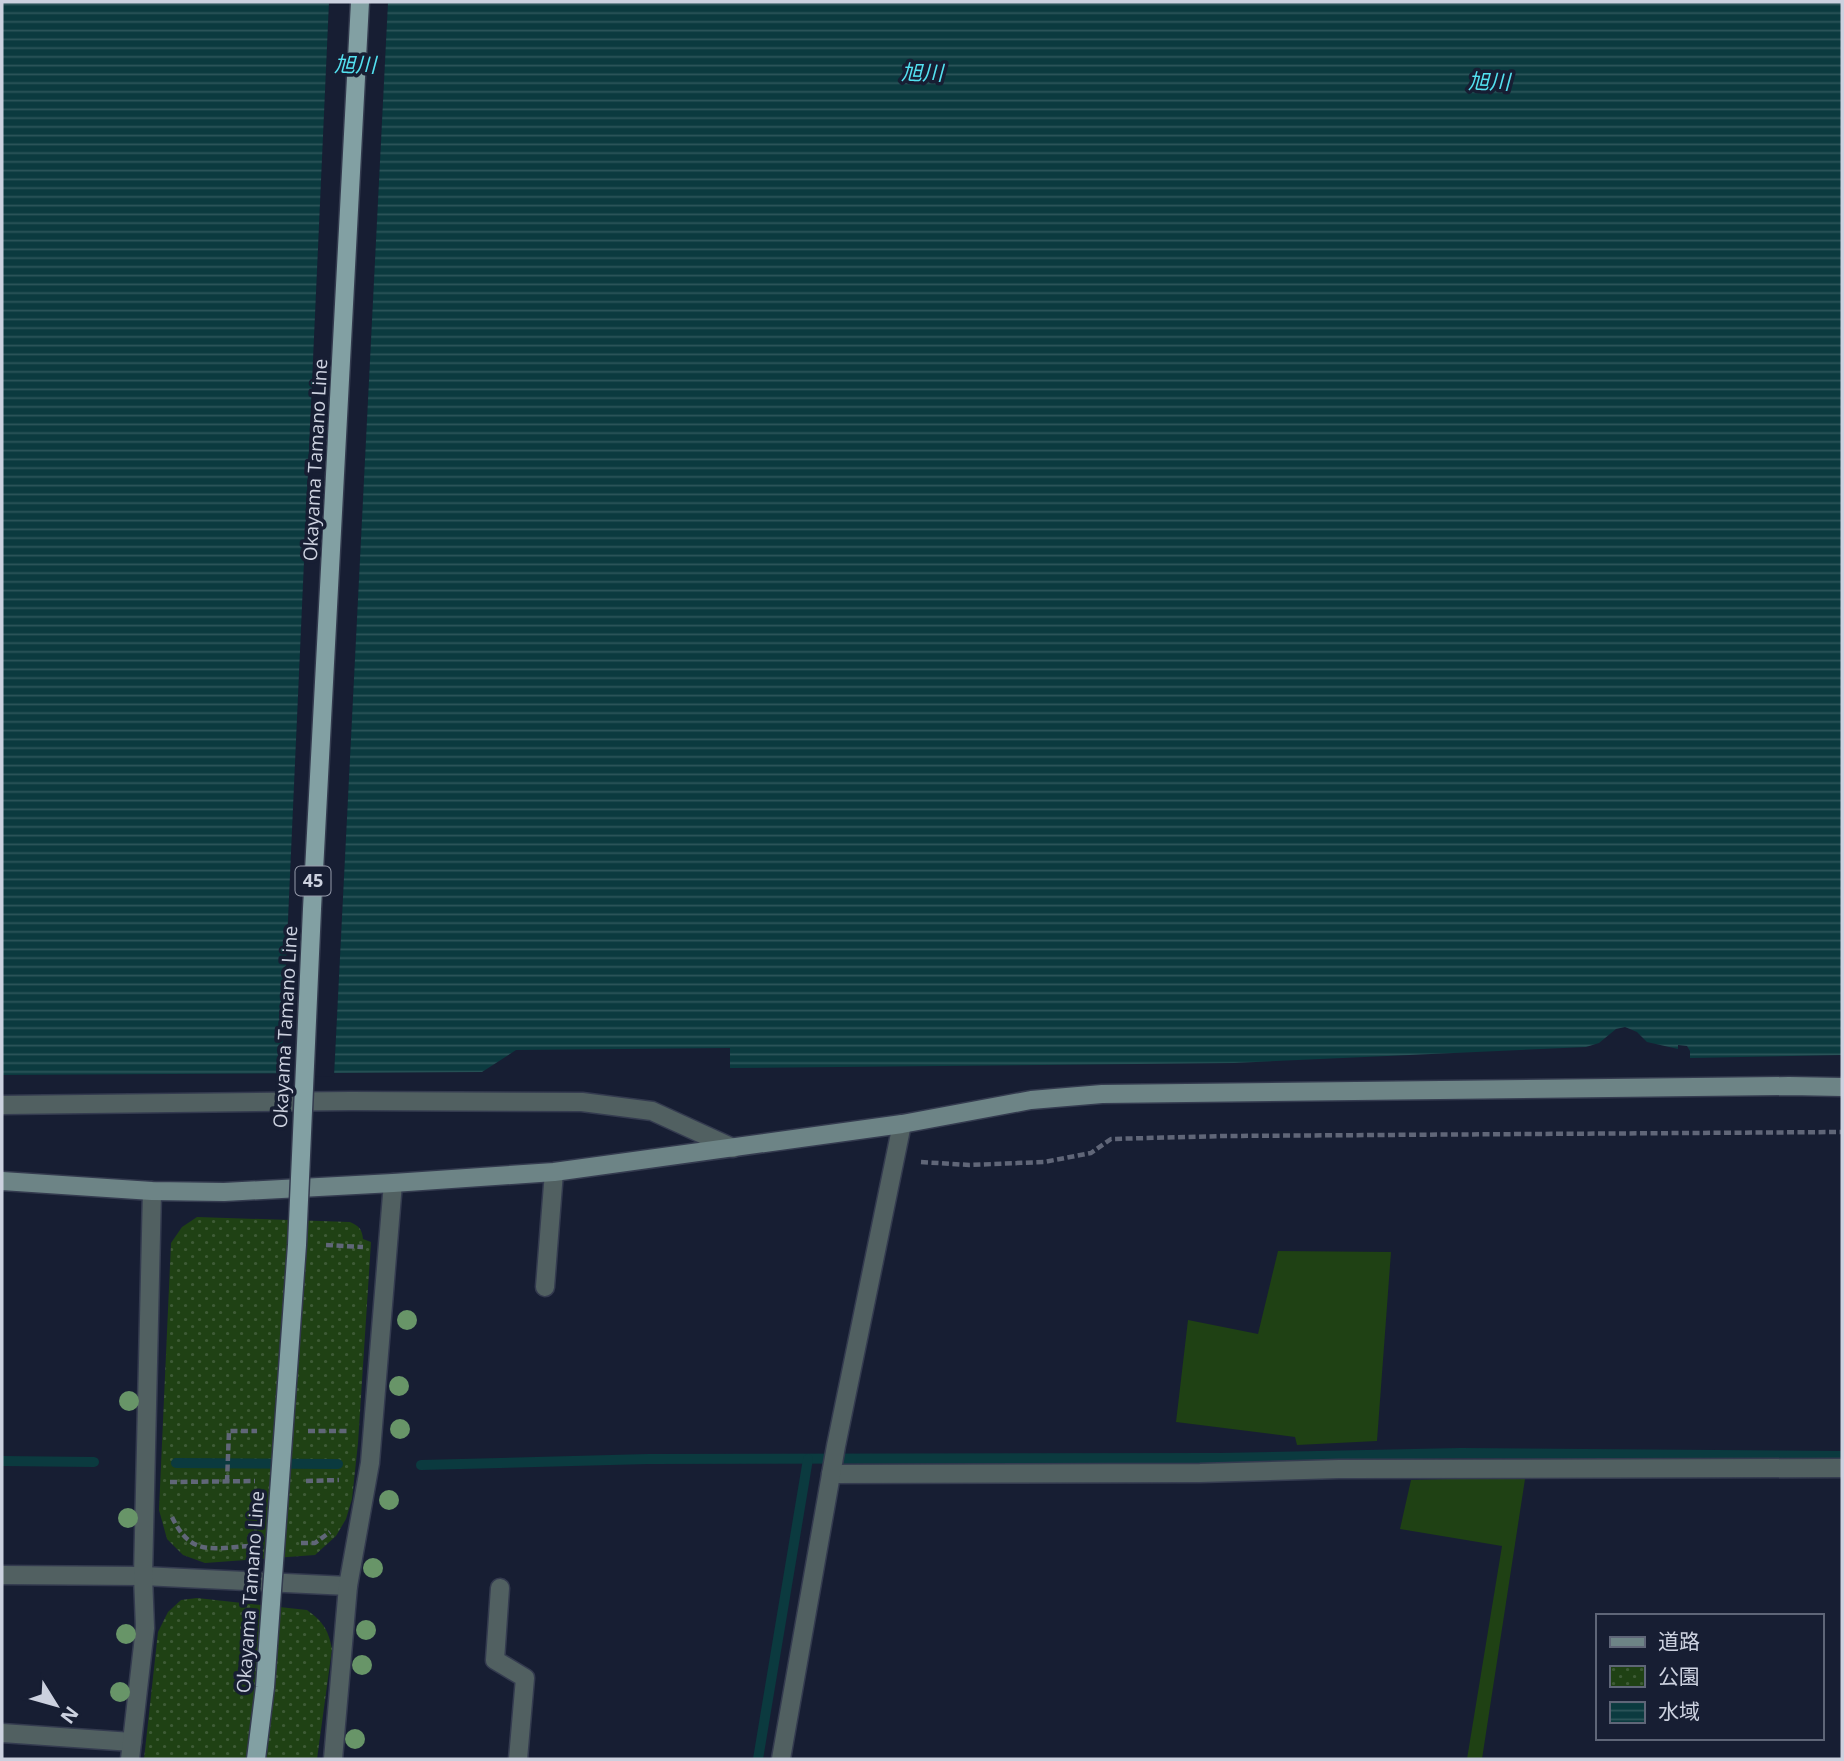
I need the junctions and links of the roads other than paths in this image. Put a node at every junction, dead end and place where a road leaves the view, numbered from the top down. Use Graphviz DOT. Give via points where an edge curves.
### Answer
graph roads {
  1 [pos="360,2"];
  2 [pos="1842,1087"];
  3 [pos="2,1105"];
  4 [pos="902,1124"];
  5 [pos="733,1148"];
  6 [pos="554,1172"];
  7 [pos="2,1181"];
  8 [pos="393,1183"];
  9 [pos="152,1191"];
  10 [pos="545,1287"];
  11 [pos="1842,1468"];
  12 [pos="831,1471"];
  13 [pos="2,1575"];
  14 [pos="143,1576"];
  15 [pos="348,1586"];
  16 [pos="499,1588"];
  17 [pos="2,1733"];
  18 [pos="131,1750"];
  19 [pos="256,1759"];
  20 [pos="333,1759"];
  21 [pos="518,1759"];
  22 [pos="781,1759"];
  1 -- 19 [label="main road, Okayama Tamano Line / 45, bridge" via="297,1245"];
  2 -- 4 [label="street" via="1102,1094 1031,1100"];
  3 -- 5 [label="street" via="582,1102 652,1111"];
  4 -- 5 [label="street"];
  4 -- 12 [label="street"];
  5 -- 6 [label="street"];
  6 -- 8 [label="street"];
  6 -- 10 [label="street"];
  7 -- 9 [label="street"];
  8 -- 9 [label="street"];
  8 -- 15 [label="street" via="370,1463"];
  9 -- 14 [label="street"];
  11 -- 12 [label="street"];
  12 -- 22 [label="street"];
  13 -- 14 [label="street"];
  14 -- 15 [label="street"];
  14 -- 18 [label="street" via="145,1628"];
  15 -- 20 [label="street"];
  16 -- 21 [label="street" via="495,1660 526,1678"];
  17 -- 18 [label="street"];
}
